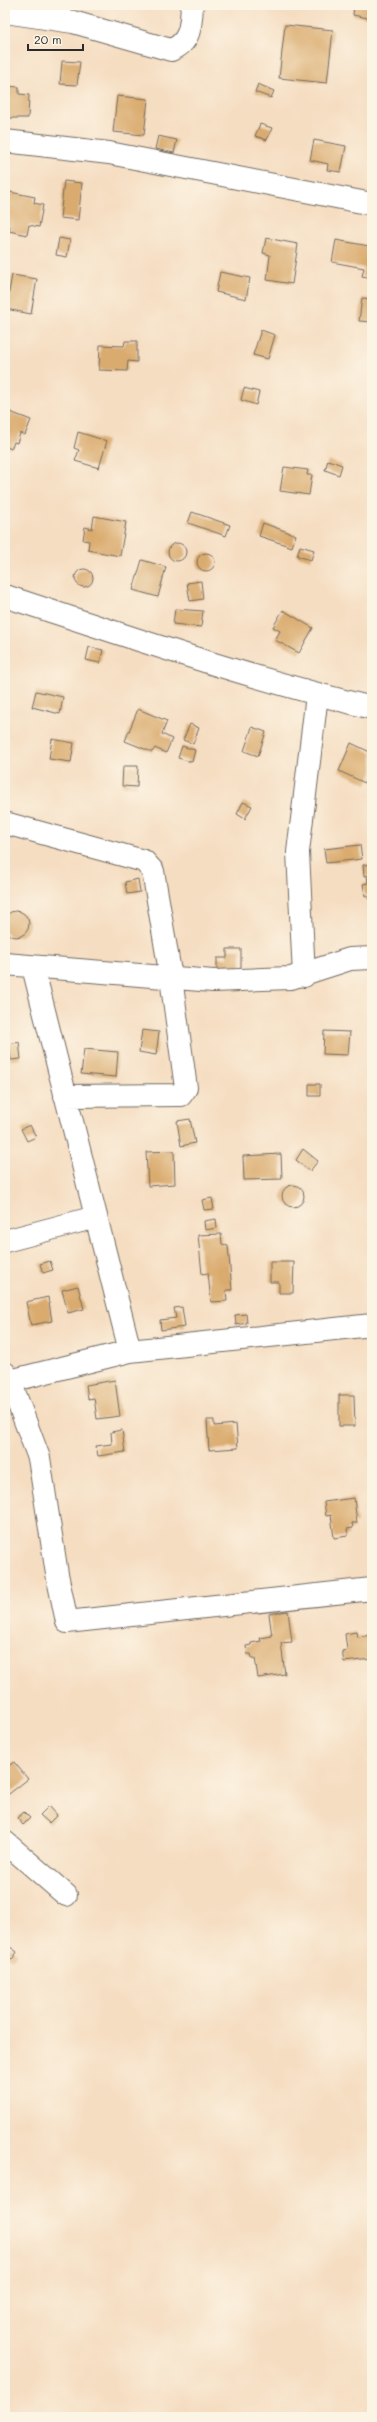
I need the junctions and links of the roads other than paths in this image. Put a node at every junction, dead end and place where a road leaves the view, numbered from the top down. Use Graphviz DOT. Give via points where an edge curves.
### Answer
graph roads {
  1 [pos="192,5"];
  2 [pos="5,12"];
  3 [pos="5,142"];
  4 [pos="372,204"];
  5 [pos="5,596"];
  6 [pos="317,695"];
  7 [pos="372,708"];
  8 [pos="5,823"];
  9 [pos="372,958"];
  10 [pos="5,964"];
  11 [pos="33,967"];
  12 [pos="304,976"];
  13 [pos="171,978"];
  14 [pos="65,1096"];
  15 [pos="96,1217"];
  16 [pos="5,1241"];
  17 [pos="372,1325"];
  18 [pos="130,1351"];
  19 [pos="8,1377"];
  20 [pos="372,1589"];
  21 [pos="5,1842"];
  22 [pos="66,1895"];
  1 -- 2 [label="street" via="188,36 180,46 171,50 73,22"];
  3 -- 4 [label="street" via="109,153"];
  5 -- 6 [label="street" via="184,655"];
  6 -- 7 [label="street"];
  6 -- 12 [label="street" via="298,852"];
  8 -- 13 [label="street" via="144,861 153,871"];
  9 -- 12 [label="street" via="350,959 326,965"];
  10 -- 11 [label="street"];
  11 -- 13 [label="street"];
  11 -- 14 [label="street"];
  12 -- 13 [label="street" via="213,981"];
  13 -- 14 [label="street" via="186,1088 184,1093"];
  14 -- 15 [label="street"];
  15 -- 16 [label="street"];
  15 -- 18 [label="street"];
  17 -- 18 [label="street"];
  18 -- 19 [label="street"];
  19 -- 20 [label="street" via="39,1458 67,1622"];
  21 -- 22 [label="street"];
}
